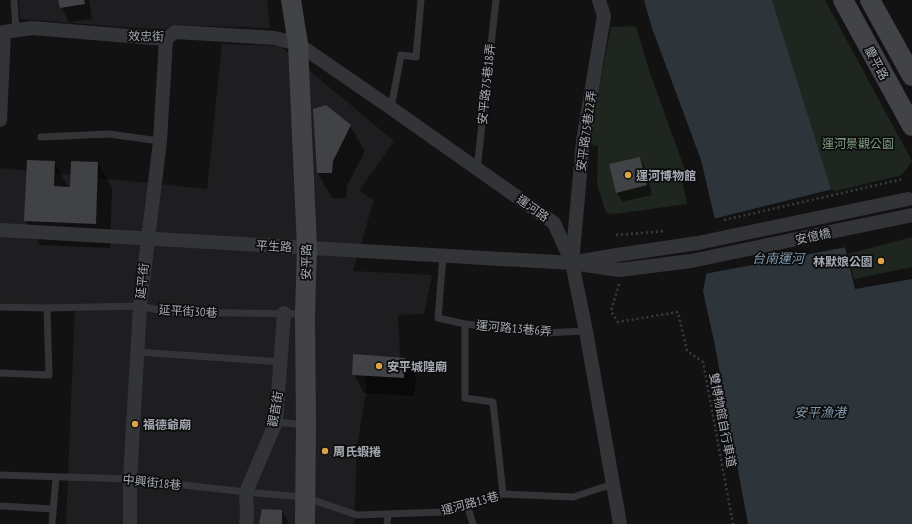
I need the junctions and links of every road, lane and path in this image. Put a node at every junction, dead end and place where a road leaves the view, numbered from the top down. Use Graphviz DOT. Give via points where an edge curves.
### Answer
graph roads {
  1 [pos="14,0"];
  2 [pos="292,0"];
  3 [pos="421,0"];
  4 [pos="496,0"];
  5 [pos="599,0"];
  6 [pos="843,0"];
  7 [pos="870,0"];
  8 [pos="16,30"];
  9 [pos="166,39"];
  10 [pos="298,44"];
  11 [pos="912,76"];
  12 [pos="391,108"];
  13 [pos="0,120"];
  14 [pos="912,126"];
  15 [pos="40,137"];
  16 [pos="160,141"];
  17 [pos="477,169"];
  18 [pos="903,179"];
  19 [pos="910,198"];
  20 [pos="912,215"];
  21 [pos="718,222"];
  22 [pos="0,230"];
  23 [pos="673,230"];
  24 [pos="616,236"];
  25 [pos="147,239"];
  26 [pos="307,248"];
  27 [pos="443,256"];
  28 [pos="572,263"];
  29 [pos="619,276"];
  30 [pos="140,306"];
  31 [pos="0,307"];
  32 [pos="47,308"];
  33 [pos="284,313"];
  34 [pos="305,314"];
  35 [pos="465,324"];
  36 [pos="586,330"];
  37 [pos="138,352"];
  38 [pos="281,362"];
  39 [pos="0,373"];
  40 [pos="276,422"];
  41 [pos="306,425"];
  42 [pos="0,475"];
  43 [pos="56,477"];
  44 [pos="130,479"];
  45 [pos="613,484"];
  46 [pos="246,492"];
  47 [pos="503,494"];
  48 [pos="304,497"];
  49 [pos="467,505"];
  50 [pos="0,506"];
  51 [pos="53,509"];
  52 [pos="388,515"];
  53 [pos="52,524"];
  54 [pos="130,524"];
  55 [pos="246,524"];
  56 [pos="305,524"];
  57 [pos="387,524"];
  58 [pos="473,524"];
  59 [pos="620,524"];
  60 [pos="733,524"];
  1 -- 8 [label="lane"];
  2 -- 10 [label="street, 安平路"];
  3 -- 12 [label="lane" via="416,57 401,55"];
  4 -- 17 [label="lane, 安平路75巷18弄"];
  5 -- 28 [label="street, 安平路75巷22弄" via="604,16 583,141"];
  6 -- 14 [label="street, 慶平路"];
  7 -- 11 [label="street, 慶平路"];
  8 -- 9 [label="street, 效忠街" via="32,28"];
  8 -- 13 [label="street" via="4,32"];
  9 -- 10 [label="street, 效忠街" via="175,32 275,38"];
  9 -- 16 [label="street, 延平街"];
  10 -- 12 [label="street, 運河路"];
  10 -- 26 [label="street, 安平路"];
  12 -- 17 [label="street, 運河路"];
  15 -- 16 [label="lane" via="109,134"];
  16 -- 25 [label="street, 延平街"];
  17 -- 28 [label="street, 運河路" via="554,223"];
  18 -- 21 [label="path, bridge"];
  19 -- 28 [label="street, 安億橋, bridge" via="698,243"];
  20 -- 29 [label="street, 安億橋, bridge"];
  22 -- 25 [label="street, 平生路"];
  23 -- 24 [label="path, bridge"];
  25 -- 26 [label="street, 平生路"];
  25 -- 30 [label="street, 延平街"];
  26 -- 27 [label="street, 平生路"];
  26 -- 34 [label="street, 安平路"];
  27 -- 28 [label="street, 平生路"];
  27 -- 35 [label="lane, 運河路13巷6弄" via="438,318"];
  28 -- 29 [label="street, 安億橋"];
  28 -- 36 [label="street, 運河路"];
  29 -- 60 [label="path, 雙博物館自行車道" via="611,311 618,322 678,312 687,351 703,362"];
  30 -- 32 [label="lane, 延平街30巷"];
  30 -- 33 [label="lane, 延平街30巷" via="168,312"];
  30 -- 37 [label="street, 延平街"];
  31 -- 32 [label="lane, 延平街30巷"];
  32 -- 39 [label="lane" via="49,375"];
  33 -- 34 [label="lane, 延平街30巷"];
  33 -- 38 [label="street, 觀音街"];
  34 -- 41 [label="street, 安平路"];
  35 -- 36 [label="lane, 運河路13巷6弄" via="544,333"];
  35 -- 47 [label="lane, 運河路13巷6弄" via="465,398 493,402"];
  36 -- 45 [label="street, 運河路"];
  37 -- 38 [label="lane"];
  37 -- 44 [label="street, 延平街"];
  38 -- 40 [label="street, 觀音街"];
  40 -- 41 [label="lane"];
  40 -- 46 [label="street, 觀音街"];
  41 -- 48 [label="street, 安平路"];
  42 -- 43 [label="lane, 中興街18巷"];
  43 -- 44 [label="lane, 中興街18巷"];
  43 -- 51 [label="lane"];
  44 -- 46 [label="lane, 中興街18巷"];
  44 -- 54 [label="street, 延平街"];
  45 -- 47 [label="lane, 運河路13巷" via="573,497"];
  45 -- 59 [label="street, 運河路"];
  46 -- 48 [label="lane, 中興街18巷"];
  46 -- 55 [label="street, 觀音街"];
  47 -- 49 [label="lane, 運河路13巷"];
  48 -- 52 [label="lane, 運河路13巷" via="357,515"];
  48 -- 56 [label="street, 安平路"];
  49 -- 52 [label="lane, 運河路13巷" via="444,512"];
  49 -- 58 [label="lane"];
  50 -- 51 [label="lane"];
  51 -- 53 [label="lane"];
  52 -- 57 [label="lane"];
}
